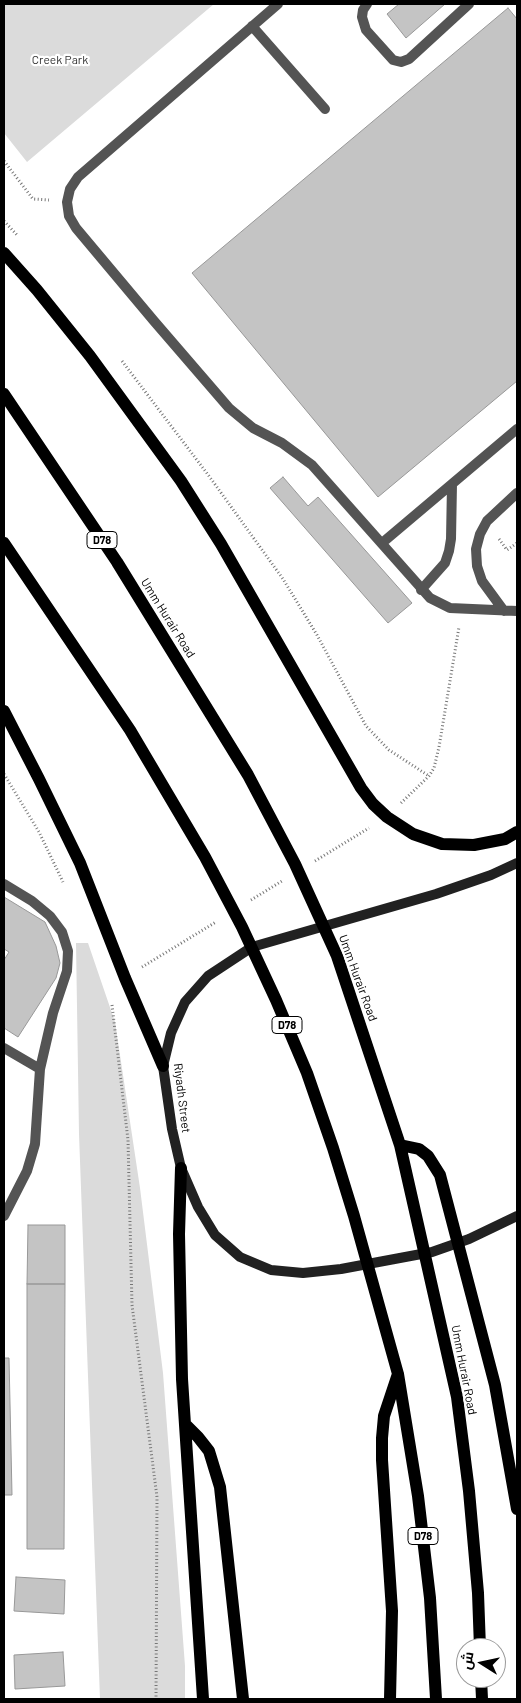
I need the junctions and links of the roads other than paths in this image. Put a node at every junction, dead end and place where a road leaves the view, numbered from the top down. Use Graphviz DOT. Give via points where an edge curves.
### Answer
graph roads {
  1 [pos="278,4"];
  2 [pos="367,4"];
  3 [pos="469,4"];
  4 [pos="252,26"];
  5 [pos="325,109"];
  6 [pos="4,253"];
  7 [pos="4,394"];
  8 [pos="517,429"];
  9 [pos="452,484"];
  10 [pos="517,493"];
  11 [pos="4,543"];
  12 [pos="382,543"];
  13 [pos="421,590"];
  14 [pos="504,611"];
  15 [pos="517,611"];
  16 [pos="4,711"];
  17 [pos="517,832"];
  18 [pos="517,863"];
  19 [pos="4,884"];
  20 [pos="4,1048"];
  21 [pos="163,1066"];
  22 [pos="40,1069"];
  23 [pos="400,1145"];
  24 [pos="181,1168"];
  25 [pos="4,1216"];
  26 [pos="517,1216"];
  27 [pos="398,1374"];
  28 [pos="185,1424"];
  29 [pos="517,1509"];
  30 [pos="480,1638"];
  31 [pos="203,1699"];
  32 [pos="243,1699"];
  33 [pos="390,1699"];
  34 [pos="436,1699"];
  1 -- 4 [label="street"];
  2 -- 3 [label="street" via="362,17 366,30 393,60 401,62 409,59"];
  4 -- 5 [label="street"];
  4 -- 12 [label="street" via="78,178 70,189 67,202 69,216 229,408 253,428 282,443 312,465"];
  6 -- 17 [label="main road" via="90,356 181,481 222,544 373,804 413,834 442,844 474,845 505,839"];
  7 -- 23 [label="main road, Umm Hurair Road / D78" via="196,688 296,864 337,956"];
  8 -- 9 [label="street"];
  9 -- 12 [label="street"];
  9 -- 13 [label="street" via="449,551 445,562"];
  10 -- 14 [label="street" via="487,521 476,549 482,581"];
  11 -- 27 [label="main road, D78" via="130,730 242,927 307,1073 333,1148"];
  12 -- 13 [label="street"];
  13 -- 14 [label="street" via="450,608"];
  14 -- 15 [label="street"];
  16 -- 21 [label="main road" via="80,863"];
  18 -- 21 [label="main road, Riyadh Street" via="436,894 252,947 208,976 186,1002 170,1033"];
  19 -- 22 [label="street" via="50,916 62,932 68,951 67,971"];
  20 -- 22 [label="street"];
  21 -- 24 [label="main road, Riyadh Street"];
  22 -- 25 [label="street" via="35,1144 27,1172"];
  23 -- 29 [label="main road" via="418,1149 428,1156 440,1175 495,1385"];
  23 -- 30 [label="main road, Umm Hurair Road / D78" via="457,1397 469,1491"];
  24 -- 26 [label="main road, Riyadh Street" via="215,1236 240,1257 271,1270 303,1273 432,1252"];
  24 -- 28 [label="main road" via="179,1234"];
  27 -- 33 [label="main road" via="384,1416 382,1438 392,1611"];
  27 -- 34 [label="main road, D78" via="418,1496 430,1598"];
  28 -- 31 [label="main road"];
  28 -- 32 [label="main road" via="209,1451 220,1487"];
}
